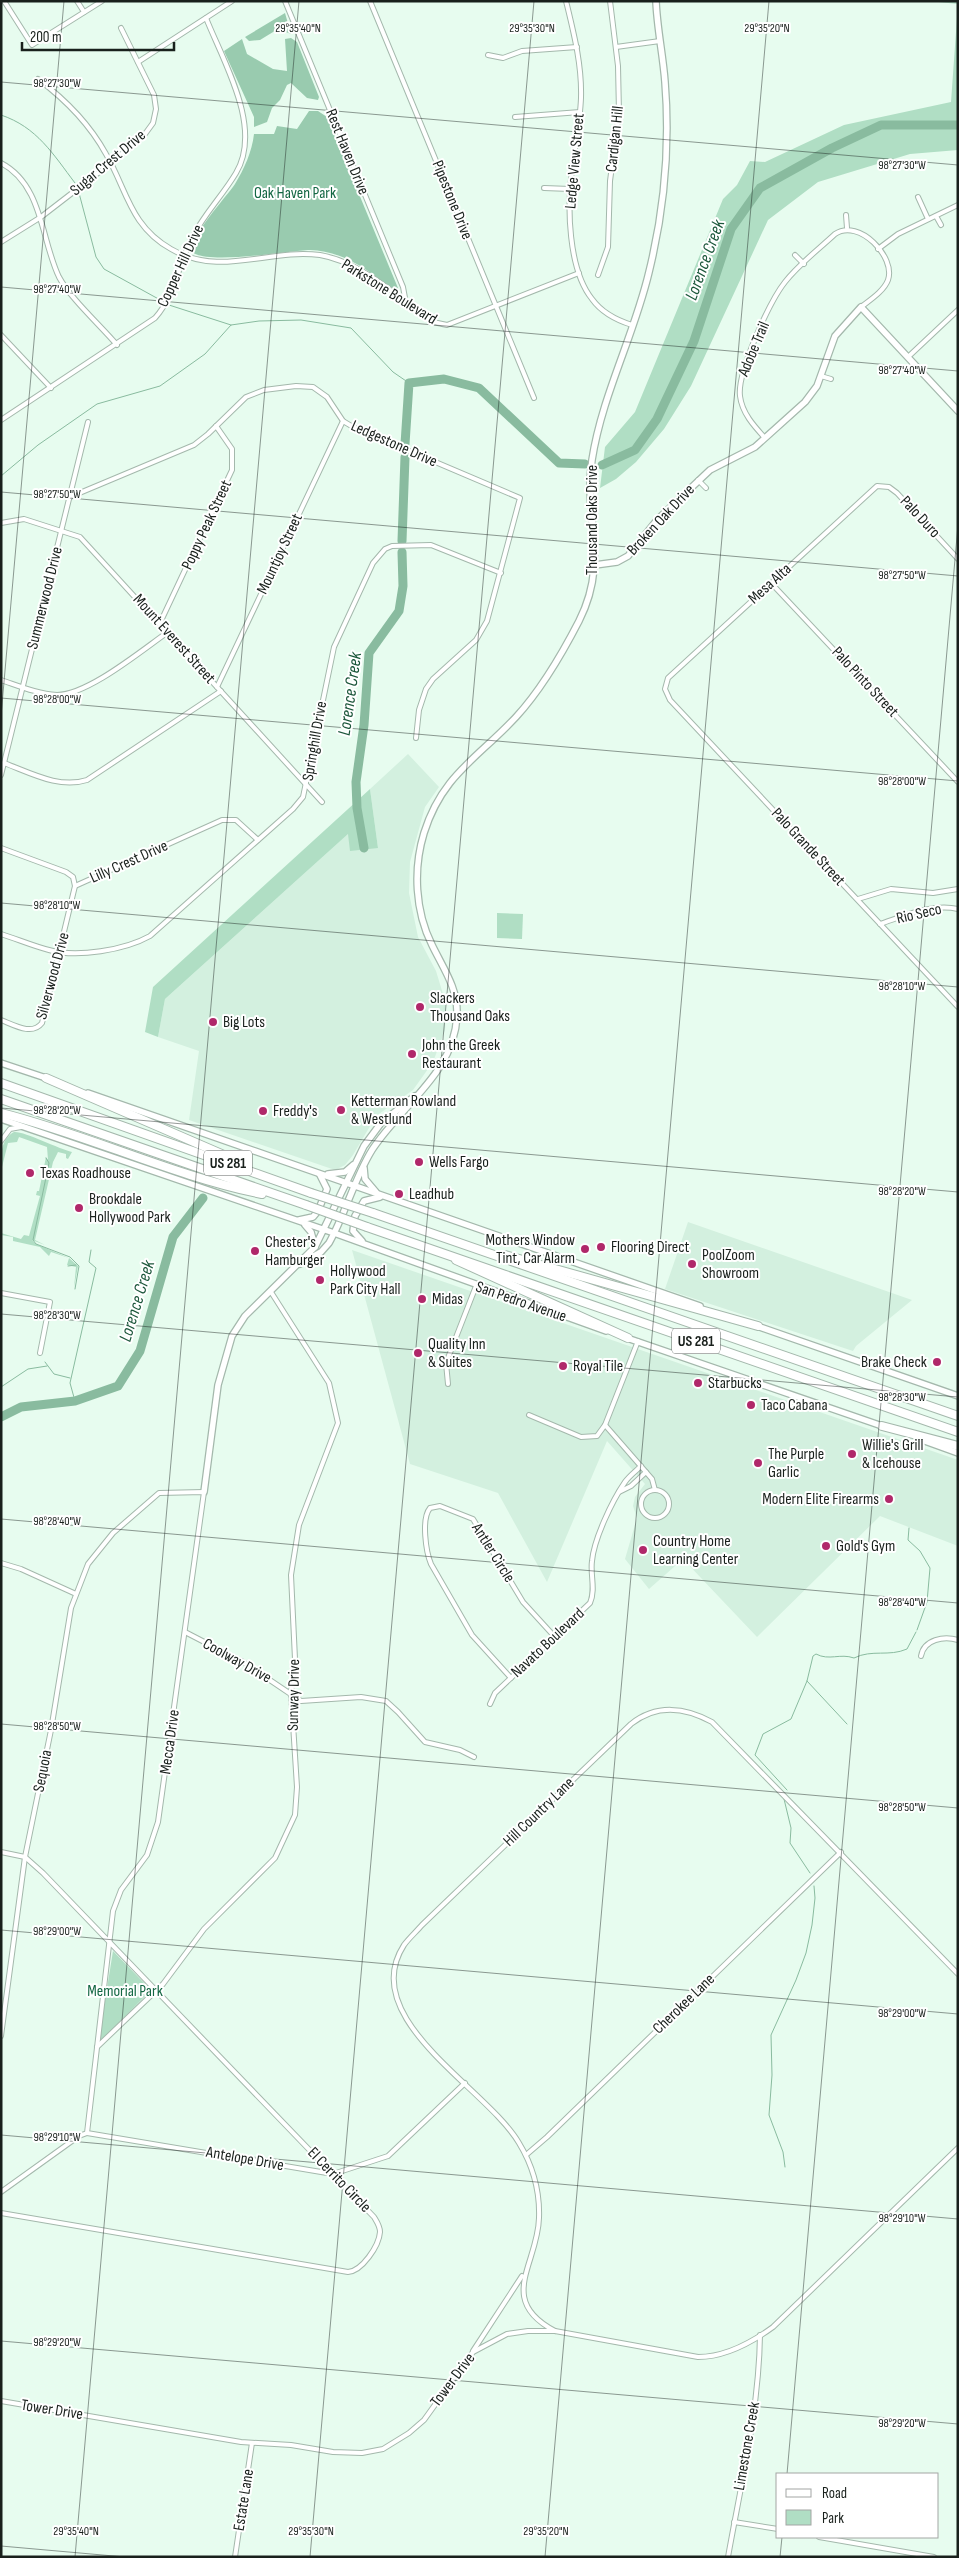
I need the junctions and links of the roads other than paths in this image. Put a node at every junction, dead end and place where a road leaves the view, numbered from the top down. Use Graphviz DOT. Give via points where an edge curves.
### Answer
graph roads {
  1 [pos="4,1"];
  2 [pos="77,1"];
  3 [pos="102,1"];
  4 [pos="232,1"];
  5 [pos="285,1"];
  6 [pos="370,1"];
  7 [pos="566,1"];
  8 [pos="610,1"];
  9 [pos="656,1"];
  10 [pos="84,12"];
  11 [pos="206,18"];
  12 [pos="121,28"];
  13 [pos="660,41"];
  14 [pos="577,47"];
  15 [pos="616,47"];
  16 [pos="488,55"];
  17 [pos="138,62"];
  18 [pos="38,79"];
  19 [pos="580,112"];
  20 [pos="515,117"];
  21 [pos="1,163"];
  22 [pos="111,163"];
  23 [pos="544,188"];
  24 [pos="570,189"];
  25 [pos="918,197"];
  26 [pos="958,205"];
  27 [pos="846,215"];
  28 [pos="936,216"];
  29 [pos="40,217"];
  30 [pos="928,219"];
  31 [pos="941,225"];
  32 [pos="847,228"];
  33 [pos="1,242"];
  34 [pos="878,250"];
  35 [pos="185,254"];
  36 [pos="796,255"];
  37 [pos="804,264"];
  38 [pos="579,273"];
  39 [pos="598,275"];
  40 [pos="406,303"];
  41 [pos="496,307"];
  42 [pos="861,308"];
  43 [pos="958,310"];
  44 [pos="632,325"];
  45 [pos="1,335"];
  46 [pos="117,345"];
  47 [pos="908,357"];
  48 [pos="821,376"];
  49 [pos="831,379"];
  50 [pos="51,388"];
  51 [pos="534,398"];
  52 [pos="956,406"];
  53 [pos="1,420"];
  54 [pos="343,420"];
  55 [pos="88,422"];
  56 [pos="216,426"];
  57 [pos="765,438"];
  58 [pos="698,480"];
  59 [pos="877,486"];
  60 [pos="706,488"];
  61 [pos="70,498"];
  62 [pos="1,523"];
  63 [pos="61,530"];
  64 [pos="958,559"];
  65 [pos="595,565"];
  66 [pos="501,573"];
  67 [pos="772,584"];
  68 [pos="160,623"];
  69 [pos="168,632"];
  70 [pos="1,680"];
  71 [pos="665,684"];
  72 [pos="23,687"];
  73 [pos="217,687"];
  74 [pos="221,691"];
  75 [pos="416,738"];
  76 [pos="4,763"];
  77 [pos="1,774"];
  78 [pos="958,782"];
  79 [pos="307,785"];
  80 [pos="322,802"];
  81 [pos="258,840"];
  82 [pos="1,848"];
  83 [pos="75,886"];
  84 [pos="958,889"];
  85 [pos="858,899"];
  86 [pos="958,908"];
  87 [pos="880,924"];
  88 [pos="1,934"];
  89 [pos="60,952"];
  90 [pos="958,1007"];
  91 [pos="1,1020"];
  92 [pos="1,1062"];
  93 [pos="46,1078"];
  94 [pos="1,1083"];
  95 [pos="419,1094"];
  96 [pos="1,1099"];
  97 [pos="1,1113"];
  98 [pos="1,1118"];
  99 [pos="24,1126"];
  100 [pos="1,1141"];
  101 [pos="355,1162"];
  102 [pos="364,1166"];
  103 [pos="318,1173"];
  104 [pos="346,1183"];
  105 [pos="355,1186"];
  106 [pos="311,1192"];
  107 [pos="382,1196"];
  108 [pos="292,1200"];
  109 [pos="294,1220"];
  110 [pos="303,1223"];
  111 [pos="324,1230"];
  112 [pos="334,1234"];
  113 [pos="369,1246"];
  114 [pos="314,1247"];
  115 [pos="469,1247"];
  116 [pos="434,1250"];
  117 [pos="300,1264"];
  118 [pos="476,1286"];
  119 [pos="271,1292"];
  120 [pos="1,1293"];
  121 [pos="758,1326"];
  122 [pos="628,1338"];
  123 [pos="638,1341"];
  124 [pos="40,1353"];
  125 [pos="448,1384"];
  126 [pos="958,1396"];
  127 [pos="529,1415"];
  128 [pos="958,1416"];
  129 [pos="605,1425"];
  130 [pos="882,1426"];
  131 [pos="958,1432"];
  132 [pos="958,1446"];
  133 [pos="958,1453"];
  134 [pos="641,1466"];
  135 [pos="646,1472"];
  136 [pos="655,1490"];
  137 [pos="204,1492"];
  138 [pos="619,1492"];
  139 [pos="1,1564"];
  140 [pos="76,1594"];
  141 [pos="185,1632"];
  142 [pos="554,1636"];
  143 [pos="958,1640"];
  144 [pos="921,1656"];
  145 [pos="511,1678"];
  146 [pos="291,1692"];
  147 [pos="490,1704"];
  148 [pos="474,1757"];
  149 [pos="1,1852"];
  150 [pos="841,1852"];
  151 [pos="25,1858"];
  152 [pos="110,1942"];
  153 [pos="958,1974"];
  154 [pos="156,1991"];
  155 [pos="1,2036"];
  156 [pos="97,2047"];
  157 [pos="465,2083"];
  158 [pos="87,2133"];
  159 [pos="958,2148"];
  160 [pos="526,2154"];
  161 [pos="333,2174"];
  162 [pos="1,2192"];
  163 [pos="1,2213"];
  164 [pos="527,2267"];
  165 [pos="555,2331"];
  166 [pos="760,2335"];
  167 [pos="473,2352"];
  168 [pos="1,2401"];
  169 [pos="252,2443"];
  170 [pos="734,2522"];
  171 [pos="776,2530"];
  172 [pos="826,2538"];
  173 [pos="234,2557"];
  174 [pos="728,2557"];
  175 [pos="934,2557"];
  1 -- 10 [label="street" via="32,45"];
  2 -- 10 [label="street"];
  3 -- 10 [label="street"];
  4 -- 11 [label="street"];
  5 -- 40 [label="street, Rest Haven Drive" via="403,287"];
  6 -- 41 [label="street, Pipestone Drive"];
  7 -- 14 [label="street, Ledge View Street"];
  8 -- 15 [label="street, Cardigan Hill"];
  9 -- 13 [label="main road, Thousand Oaks Drive"];
  11 -- 17 [label="street"];
  11 -- 35 [label="street, Copper Hill Drive" via="244,112 246,143 236,173 206,214"];
  12 -- 17 [label="street, Sugar Crest Drive"];
  13 -- 15 [label="street"];
  13 -- 44 [label="main road, Thousand Oaks Drive" via="666,97 665,163 649,272"];
  14 -- 16 [label="street" via="522,51 503,58"];
  14 -- 19 [label="street, Ledge View Street"];
  15 -- 39 [label="street, Cardigan Hill" via="619,112 610,181 608,247"];
  17 -- 22 [label="street, Sugar Crest Drive" via="154,95 156,116 145,134"];
  18 -- 22 [label="street, Parkstone Boulevard" via="71,106"];
  19 -- 20 [label="street"];
  19 -- 24 [label="street, Ledge View Street"];
  21 -- 29 [label="street" via="26,184"];
  22 -- 29 [label="street, Sugar Crest Drive"];
  22 -- 35 [label="street, Parkstone Boulevard" via="129,206 144,226 162,243"];
  23 -- 24 [label="street"];
  24 -- 38 [label="street, Ledge View Street" via="571,228"];
  25 -- 30 [label="street"];
  26 -- 28 [label="street"];
  27 -- 32 [label="street"];
  28 -- 30 [label="street"];
  28 -- 31 [label="street"];
  29 -- 33 [label="street, Sugar Crest Drive"];
  29 -- 46 [label="street" via="60,278"];
  30 -- 34 [label="street" via="898,234"];
  32 -- 34 [label="street" via="859,231"];
  32 -- 37 [label="street, Adobe Trail"];
  34 -- 42 [label="street, Broken Oak Drive" via="888,264 889,278 882,290"];
  35 -- 40 [label="street, Parkstone Boulevard" via="224,262 304,255 326,257 362,272"];
  35 -- 46 [label="street, Copper Hill Drive" via="162,311"];
  36 -- 37 [label="street"];
  37 -- 57 [label="street, Adobe Trail" via="780,289 740,378 743,407"];
  38 -- 41 [label="street, Parkstone Boulevard"];
  38 -- 44 [label="street, Ledge View Street" via="597,305 614,318"];
  40 -- 41 [label="street, Parkstone Boulevard" via="433,322 447,325"];
  41 -- 51 [label="street, Pipestone Drive"];
  42 -- 47 [label="main road"];
  42 -- 48 [label="main road, Broken Oak Drive" via="835,336"];
  43 -- 47 [label="street"];
  44 -- 65 [label="main road, Thousand Oaks Drive" via="608,393 592,460 590,487"];
  45 -- 50 [label="street"];
  46 -- 50 [label="street, Copper Hill Drive"];
  47 -- 52 [label="main road"];
  48 -- 49 [label="street"];
  48 -- 57 [label="main road, Broken Oak Drive" via="805,402"];
  50 -- 53 [label="street, Copper Hill Drive"];
  54 -- 56 [label="street, Ledgestone Drive" via="321,392 296,386 255,392 238,403"];
  54 -- 66 [label="street, Ledgestone Drive" via="520,498"];
  54 -- 73 [label="street, Mountjoy Street"];
  55 -- 61 [label="street, Summerwood Drive"];
  56 -- 61 [label="street, Ledgestone Drive" via="194,444"];
  56 -- 68 [label="street, Poppy Peak Street" via="232,449 234,463"];
  57 -- 58 [label="main road, Broken Oak Drive" via="746,453 718,464"];
  58 -- 60 [label="street, Broken Oak Drive"];
  58 -- 65 [label="main road, Broken Oak Drive" via="657,520 628,556 617,562"];
  59 -- 64 [label="street, Palo Duro" via="889,487 897,493"];
  59 -- 67 [label="street, Mesa Alta"];
  61 -- 63 [label="street, Summerwood Drive"];
  62 -- 63 [label="street, Mount Everest Street" via="24,519"];
  63 -- 68 [label="street, Mount Everest Street" via="80,537"];
  63 -- 72 [label="street, Summerwood Drive"];
  65 -- 95 [label="main road, Thousand Oaks Drive" via="586,607 570,638 525,707 449,782 425,829 418,871 420,906 429,939 452,984 457,1015 451,1047"];
  66 -- 75 [label="street" via="481,634 433,680 423,694"];
  66 -- 79 [label="street, Springhill Drive" via="431,545 392,546 380,553 334,647"];
  67 -- 71 [label="street, Mesa Alta"];
  67 -- 78 [label="street, Palo Pinto Street"];
  68 -- 69 [label="street, Mount Everest Street"];
  69 -- 72 [label="street" via="78,691 56,695"];
  69 -- 73 [label="street, Mount Everest Street"];
  70 -- 72 [label="street"];
  71 -- 85 [label="street, Palo Grande Street" via="670,700"];
  72 -- 76 [label="street, Summerwood Drive"];
  73 -- 74 [label="street, Mount Everest Street"];
  74 -- 76 [label="street" via="98,774 81,782 57,781"];
  74 -- 79 [label="street, Mount Everest Street"];
  76 -- 77 [label="street, Summerwood Drive"];
  79 -- 80 [label="street, Mount Everest Street"];
  79 -- 81 [label="street, Springhill Drive" via="298,803"];
  81 -- 83 [label="street, Lilly Crest Drive" via="236,820 222,820"];
  81 -- 89 [label="street, Springhill Drive" via="150,936 122,948"];
  82 -- 83 [label="street, Lilly Crest Drive" via="66,872 73,877"];
  83 -- 89 [label="street, Silverwood Drive"];
  84 -- 85 [label="street, Rio Seco" via="933,893 892,889"];
  85 -- 87 [label="street, Palo Grande Street"];
  86 -- 87 [label="street, Rio Seco" via="920,911"];
  87 -- 90 [label="street, Palo Grande Street"];
  88 -- 89 [label="street, Springhill Drive"];
  89 -- 91 [label="street, Silverwood Drive" via="39,1027 25,1029"];
  92 -- 93 [label="main road"];
  93 -- 103 [label="main road"];
  93 -- 106 [label="highway"];
  94 -- 106 [label="highway, US 281"];
  95 -- 101 [label="main road, Thousand Oaks Drive" via="381,1123"];
  95 -- 102 [label="main road, Thousand Oaks Drive" via="382,1137"];
  96 -- 108 [label="highway, US 281"];
  97 -- 108 [label="highway" via="151,1162"];
  98 -- 99 [label="main road, San Pedro Avenue"];
  99 -- 100 [label="street" via="10,1130"];
  99 -- 109 [label="main road, San Pedro Avenue"];
  101 -- 103 [label="main road" via="345,1172"];
  101 -- 104 [label="main road, Thousand Oaks Drive"];
  102 -- 105 [label="main road, Thousand Oaks Drive"];
  102 -- 107 [label="main road" via="365,1180"];
  103 -- 104 [label="main road"];
  103 -- 109 [label="main road" via="327,1189 318,1211 309,1220"];
  104 -- 105 [label="main road"];
  104 -- 111 [label="main road, Mecca Drive"];
  105 -- 107 [label="main road"];
  105 -- 112 [label="main road, Thousand Oaks Drive"];
  106 -- 115 [label="highway, US 281, bridge"];
  107 -- 113 [label="main road" via="364,1201 354,1216 353,1231"];
  107 -- 121 [label="main road"];
  108 -- 116 [label="highway, US 281, bridge"];
  109 -- 110 [label="main road, San Pedro Avenue"];
  110 -- 111 [label="main road, San Pedro Avenue"];
  110 -- 114 [label="main road" via="311,1232"];
  111 -- 112 [label="main road, San Pedro Avenue"];
  111 -- 114 [label="main road, Mecca Drive"];
  112 -- 113 [label="main road, San Pedro Avenue"];
  112 -- 117 [label="main road, Mecca Drive" via="321,1252"];
  113 -- 118 [label="main road, San Pedro Avenue"];
  114 -- 117 [label="main road, Mecca Drive"];
  115 -- 121 [label="highway"];
  115 -- 128 [label="highway, US 281"];
  116 -- 122 [label="highway"];
  116 -- 131 [label="highway, US 281"];
  117 -- 119 [label="main road, Mecca Drive"];
  118 -- 122 [label="main road, San Pedro Avenue"];
  118 -- 125 [label="street" via="446,1363"];
  119 -- 137 [label="main road, Mecca Drive" via="246,1316 232,1336 226,1352 218,1385"];
  119 -- 146 [label="street, Sunway Drive" via="329,1384 338,1423 299,1524 295,1543 291,1575 295,1659"];
  120 -- 124 [label="street" via="50,1302"];
  121 -- 126 [label="main road"];
  122 -- 123 [label="main road, San Pedro Avenue"];
  123 -- 129 [label="street"];
  123 -- 130 [label="main road, San Pedro Avenue"];
  127 -- 129 [label="street" via="587,1438 597,1436"];
  129 -- 134 [label="street"];
  130 -- 132 [label="highway"];
  130 -- 133 [label="main road, San Pedro Avenue"];
  134 -- 135 [label="street"];
  134 -- 138 [label="street, Navato Boulevard"];
  135 -- 136 [label="street"];
  135 -- 138 [label="street"];
  136 -- 136 [label="street" via="646,1493 642,1506 646,1514 655,1518 663,1515 669,1504 664,1494"];
  137 -- 140 [label="street, Sequoia" via="159,1492 113,1533 88,1564"];
  137 -- 141 [label="street, Mecca Drive"];
  138 -- 142 [label="street, Navato Boulevard" via="592,1558 590,1603"];
  139 -- 140 [label="street" via="21,1569"];
  140 -- 151 [label="street, Sequoia" via="66,1629 52,1730"];
  141 -- 146 [label="street, Coolway Drive"];
  141 -- 152 [label="street, Mecca Drive" via="154,1839 148,1855 116,1899"];
  142 -- 145 [label="street, Navato Boulevard"];
  142 -- 145 [label="street, Antler Circle" via="522,1602 473,1519 440,1506 430,1508 425,1517 431,1564 472,1635"];
  143 -- 144 [label="street" via="944,1638 931,1642"];
  145 -- 147 [label="street, Navato Boulevard" via="495,1693"];
  146 -- 148 [label="street, Coolway Drive" via="301,1701 360,1697 386,1702 425,1742 460,1750"];
  146 -- 154 [label="street, Sunway Drive" via="297,1787 295,1815 275,1858 204,1929"];
  149 -- 151 [label="street"];
  150 -- 153 [label="street, Hill Country Lane"];
  150 -- 157 [label="street, Hill Country Lane" via="712,1722 689,1711 669,1710 635,1721 405,1944 395,1971 394,1985 401,2013"];
  150 -- 160 [label="street, Cherokee Lane"];
  151 -- 152 [label="street, El Cerrito Circle"];
  151 -- 155 [label="street, Sequoia"];
  152 -- 154 [label="street, El Cerrito Circle"];
  152 -- 156 [label="street, Mecca Drive"];
  154 -- 156 [label="street, Sunway Drive"];
  154 -- 161 [label="street, El Cerrito Circle"];
  156 -- 158 [label="street, Mecca Drive"];
  157 -- 160 [label="street, Hill Country Lane" via="509,2128"];
  157 -- 161 [label="street, Antelope Drive" via="388,2156"];
  158 -- 161 [label="street, Antelope Drive"];
  158 -- 162 [label="street"];
  159 -- 166 [label="street, Tower Drive" via="773,2327"];
  160 -- 164 [label="street, Hill Country Lane" via="536,2180 539,2219"];
  161 -- 163 [label="street, El Cerrito Circle" via="379,2225 377,2240 355,2272"];
  164 -- 165 [label="street, Hill Country Lane" via="523,2282 527,2303 538,2320"];
  164 -- 167 [label="street, Hill Country Lane"];
  165 -- 166 [label="street, Tower Drive" via="698,2357 728,2352"];
  165 -- 167 [label="street, Tower Drive" via="507,2334"];
  166 -- 170 [label="street, Limestone Creek" via="760,2364"];
  167 -- 169 [label="street, Tower Drive" via="424,2420 400,2441 382,2449 349,2453"];
  168 -- 169 [label="street, Tower Drive"];
  169 -- 173 [label="street, Estate Lane"];
  170 -- 171 [label="street"];
  170 -- 174 [label="street, Limestone Creek"];
  172 -- 175 [label="street"];
}
